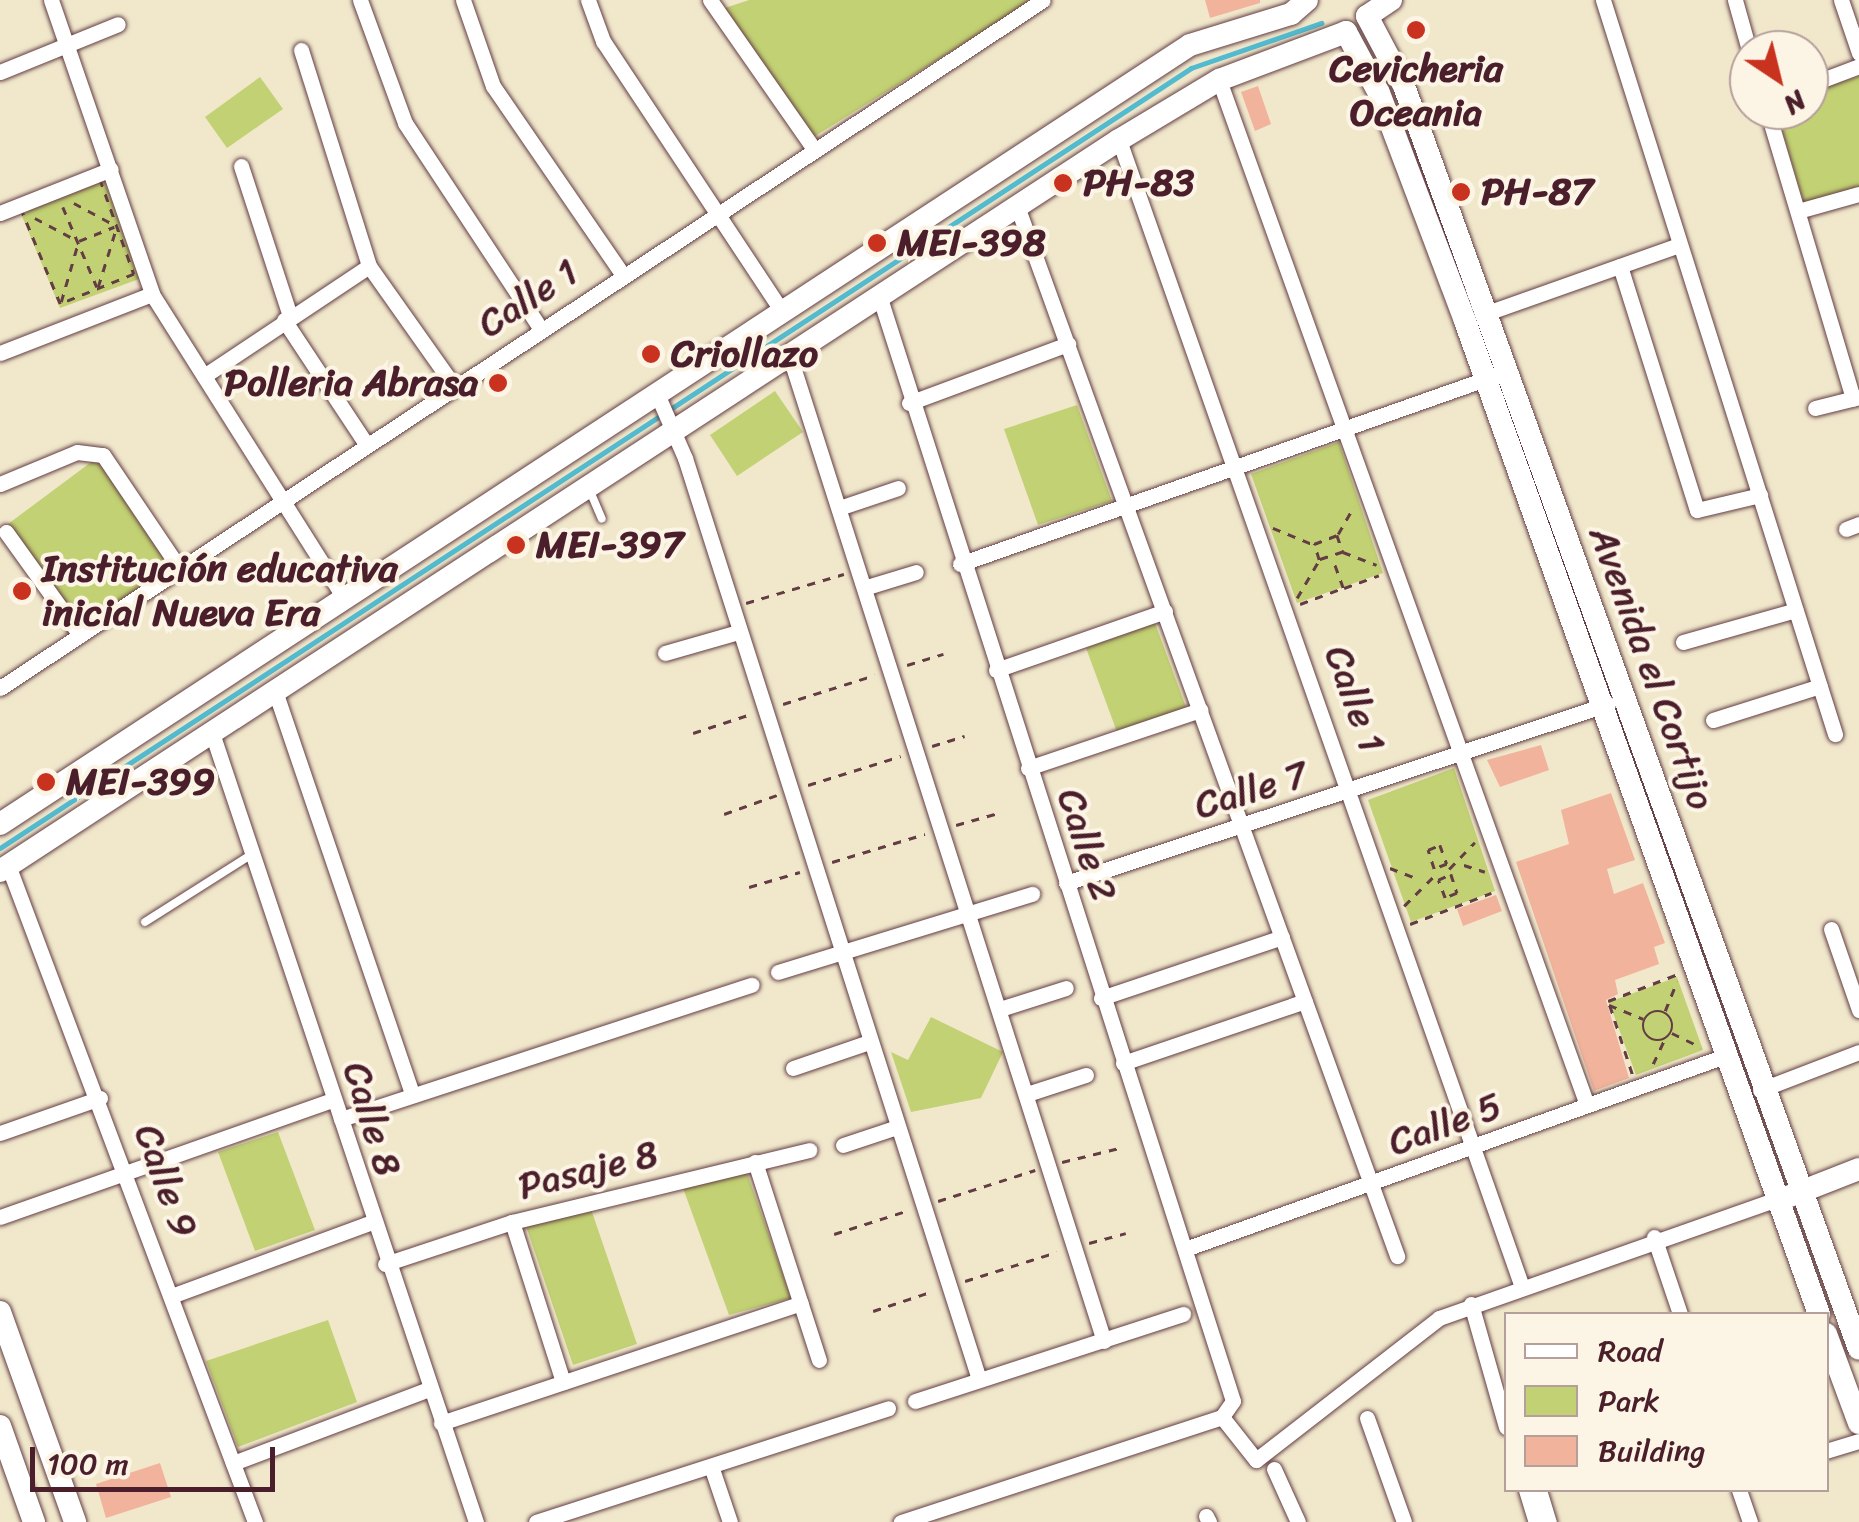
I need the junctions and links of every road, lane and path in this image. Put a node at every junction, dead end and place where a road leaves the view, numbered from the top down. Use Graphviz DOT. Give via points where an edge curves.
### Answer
graph roads {
  1 [pos="52,0"];
  2 [pos="360,0"];
  3 [pos="463,0"];
  4 [pos="588,0"];
  5 [pos="710,0"];
  6 [pos="1043,0"];
  7 [pos="1307,0"];
  8 [pos="1391,0"];
  9 [pos="1604,0"];
  10 [pos="1734,0"];
  11 [pos="1840,0"];
  12 [pos="1368,16"];
  13 [pos="118,24"];
  14 [pos="1743,30"];
  15 [pos="1346,32"];
  16 [pos="68,45"];
  17 [pos="300,50"];
  18 [pos="1859,53"];
  19 [pos="1859,66"];
  20 [pos="0,72"];
  21 [pos="1829,77"];
  22 [pos="1219,80"];
  23 [pos="1773,130"];
  24 [pos="1119,140"];
  25 [pos="814,149"];
  26 [pos="241,166"];
  27 [pos="111,169"];
  28 [pos="1007,190"];
  29 [pos="1859,194"];
  30 [pos="58,195"];
  31 [pos="20,210"];
  32 [pos="1798,211"];
  33 [pos="0,213"];
  34 [pos="715,214"];
  35 [pos="116,226"];
  36 [pos="78,241"];
  37 [pos="1680,245"];
  38 [pos="369,266"];
  39 [pos="1620,266"];
  40 [pos="623,275"];
  41 [pos="97,288"];
  42 [pos="152,294"];
  43 [pos="880,295"];
  44 [pos="60,304"];
  45 [pos="782,311"];
  46 [pos="1487,314"];
  47 [pos="287,318"];
  48 [pos="540,328"];
  49 [pos="1068,344"];
  50 [pos="0,353"];
  51 [pos="789,354"];
  52 [pos="1497,375"];
  53 [pos="204,376"];
  54 [pos="454,386"];
  55 [pos="1856,397"];
  56 [pos="658,398"];
  57 [pos="909,402"];
  58 [pos="1814,408"];
  59 [pos="672,425"];
  60 [pos="1344,431"];
  61 [pos="366,444"];
  62 [pos="577,469"];
  63 [pos="1236,470"];
  64 [pos="0,484"];
  65 [pos="898,488"];
  66 [pos="1366,495"];
  67 [pos="1760,495"];
  68 [pos="283,499"];
  69 [pos="842,507"];
  70 [pos="1128,508"];
  71 [pos="602,520"];
  72 [pos="1258,530"];
  73 [pos="6,532"];
  74 [pos="1338,535"];
  75 [pos="1314,544"];
  76 [pos="1343,552"];
  77 [pos="1318,560"];
  78 [pos="1334,562"];
  79 [pos="960,564"];
  80 [pos="1392,567"];
  81 [pos="180,569"];
  82 [pos="862,569"];
  83 [pos="916,572"];
  84 [pos="867,587"];
  85 [pos="1343,588"];
  86 [pos="344,598"];
  87 [pos="1286,606"];
  88 [pos="730,608"];
  89 [pos="1796,610"];
  90 [pos="1165,611"];
  91 [pos="738,632"];
  92 [pos="80,635"];
  93 [pos="1683,642"];
  94 [pos="665,653"];
  95 [pos="944,654"];
  96 [pos="893,669"];
  97 [pos="996,670"];
  98 [pos="1820,686"];
  99 [pos="0,688"];
  100 [pos="275,692"];
  101 [pos="1626,699"];
  102 [pos="1602,706"];
  103 [pos="764,710"];
  104 [pos="1200,710"];
  105 [pos="1713,720"];
  106 [pos="212,732"];
  107 [pos="693,733"];
  108 [pos="1835,734"];
  109 [pos="964,736"];
  110 [pos="919,750"];
  111 [pos="1460,751"];
  112 [pos="1028,768"];
  113 [pos="790,791"];
  114 [pos="1354,792"];
  115 [pos="998,812"];
  116 [pos="724,814"];
  117 [pos="0,824"];
  118 [pos="1242,826"];
  119 [pos="943,828"];
  120 [pos="1488,833"];
  121 [pos="252,854"];
  122 [pos="1446,864"];
  123 [pos="1462,864"];
  124 [pos="1394,867"];
  125 [pos="4,868"];
  126 [pos="815,868"];
  127 [pos="1434,868"];
  128 [pos="1500,868"];
  129 [pos="1450,872"];
  130 [pos="1437,877"];
  131 [pos="1421,880"];
  132 [pos="1066,883"];
  133 [pos="749,886"];
  134 [pos="1507,888"];
  135 [pos="1032,894"];
  136 [pos="1408,905"];
  137 [pos="970,913"];
  138 [pos="145,922"];
  139 [pos="1400,927"];
  140 [pos="1831,929"];
  141 [pos="1282,937"];
  142 [pos="841,952"];
  143 [pos="1694,971"];
  144 [pos="778,972"];
  145 [pos="752,985"];
  146 [pos="1066,988"];
  147 [pos="1101,998"];
  148 [pos="1306,1001"];
  149 [pos="1609,1005"];
  150 [pos="1000,1008"];
  151 [pos="1859,1010"];
  152 [pos="1664,1012"];
  153 [pos="1644,1020"];
  154 [pos="1671,1032"];
  155 [pos="1665,1038"];
  156 [pos="870,1042"];
  157 [pos="1722,1050"];
  158 [pos="1859,1052"];
  159 [pos="1123,1062"];
  160 [pos="793,1068"];
  161 [pos="1086,1075"];
  162 [pos="1654,1083"];
  163 [pos="1637,1088"];
  164 [pos="1766,1088"];
  165 [pos="412,1093"];
  166 [pos="1027,1094"];
  167 [pos="100,1098"];
  168 [pos="1741,1098"];
  169 [pos="333,1100"];
  170 [pos="1587,1106"];
  171 [pos="341,1119"];
  172 [pos="897,1127"];
  173 [pos="0,1133"];
  174 [pos="843,1144"];
  175 [pos="1118,1148"];
  176 [pos="1473,1149"];
  177 [pos="809,1150"];
  178 [pos="755,1162"];
  179 [pos="1049,1165"];
  180 [pos="127,1169"];
  181 [pos="1859,1169"];
  182 [pos="1372,1184"];
  183 [pos="1805,1192"];
  184 [pos="1777,1199"];
  185 [pos="924,1206"];
  186 [pos="0,1217"];
  187 [pos="512,1222"];
  188 [pos="370,1223"];
  189 [pos="1126,1233"];
  190 [pos="834,1234"];
  191 [pos="1654,1237"];
  192 [pos="1074,1246"];
  193 [pos="1185,1249"];
  194 [pos="1397,1256"];
  195 [pos="385,1264"];
  196 [pos="1521,1284"];
  197 [pos="950,1286"];
  198 [pos="174,1295"];
  199 [pos="801,1303"];
  200 [pos="1472,1304"];
  201 [pos="873,1311"];
  202 [pos="0,1312"];
  203 [pos="1679,1312"];
  204 [pos="1818,1312"];
  205 [pos="1183,1314"];
  206 [pos="1104,1342"];
  207 [pos="1829,1342"];
  208 [pos="1859,1349"];
  209 [pos="819,1360"];
  210 [pos="980,1379"];
  211 [pos="563,1382"];
  212 [pos="428,1389"];
  213 [pos="916,1401"];
  214 [pos="888,1408"];
  215 [pos="1224,1415"];
  216 [pos="1367,1418"];
  217 [pos="1504,1420"];
  218 [pos="440,1423"];
  219 [pos="1859,1423"];
  220 [pos="1,1433"];
  221 [pos="1859,1440"];
  222 [pos="1829,1450"];
  223 [pos="233,1463"];
  224 [pos="711,1466"];
  225 [pos="1274,1469"];
  226 [pos="1527,1492"];
  227 [pos="1540,1492"];
  228 [pos="1740,1492"];
  229 [pos="946,1515"];
  230 [pos="34,1522"];
  231 [pos="75,1522"];
  232 [pos="255,1522"];
  233 [pos="476,1522"];
  234 [pos="536,1522"];
  235 [pos="730,1522"];
  236 [pos="902,1522"];
  237 [pos="1298,1522"];
  238 [pos="1404,1522"];
  239 [pos="1536,1522"];
  240 [pos="1550,1522"];
  241 [pos="1750,1522"];
  1 -- 16 [label="street"];
  2 -- 48 [label="street" via="405,123"];
  3 -- 40 [label="street" via="493,86"];
  4 -- 34 [label="street" via="603,41"];
  5 -- 25 [label="street"];
  6 -- 25 [label="street, Calle 1"];
  7 -- 28 [label="street" via="1291,14 1190,45"];
  8 -- 12 [label="street"];
  9 -- 37 [label="street"];
  10 -- 14 [label="street"];
  11 -- 18 [label="street"];
  12 -- 15 [label="street"];
  12 -- 46 [label="street, Avenida el Cortijo" via="1404,86"];
  13 -- 16 [label="street"];
  15 -- 22 [label="street"];
  15 -- 52 [label="street, Avenida el Cortijo" via="1379,93"];
  16 -- 20 [label="street"];
  16 -- 27 [label="street"];
  17 -- 38 [label="street"];
  19 -- 21 [label="street"];
  22 -- 24 [label="street"];
  22 -- 60 [label="street"];
  23 -- 32 [label="street"];
  24 -- 28 [label="street"];
  24 -- 63 [label="street, Calle 1"];
  25 -- 34 [label="street, Calle 1"];
  26 -- 47 [label="street"];
  27 -- 33 [label="street"];
  27 -- 42 [label="street"];
  28 -- 43 [label="street"];
  28 -- 45 [label="street"];
  28 -- 49 [label="street"];
  29 -- 32 [label="street"];
  30 -- 31 [label="path"];
  30 -- 35 [label="path"];
  30 -- 35 [label="path" via="100,179"];
  30 -- 36 [label="path"];
  31 -- 36 [label="path"];
  31 -- 44 [label="path"];
  32 -- 55 [label="street"];
  34 -- 40 [label="street, Calle 1"];
  34 -- 45 [label="street"];
  35 -- 36 [label="path"];
  35 -- 41 [label="path"];
  35 -- 41 [label="path" via="134,274"];
  36 -- 41 [label="path"];
  36 -- 44 [label="path"];
  37 -- 39 [label="street"];
  37 -- 67 [label="street"];
  38 -- 47 [label="street"];
  38 -- 54 [label="street"];
  39 -- 46 [label="street"];
  39 -- 67 [label="street" via="1697,510"];
  40 -- 48 [label="street, Calle 1"];
  41 -- 44 [label="path"];
  42 -- 50 [label="street"];
  42 -- 53 [label="street"];
  43 -- 51 [label="street"];
  43 -- 57 [label="street, Calle 2"];
  45 -- 56 [label="street"];
  46 -- 52 [label="street, Avenida el Cortijo"];
  47 -- 53 [label="street"];
  47 -- 61 [label="street"];
  48 -- 54 [label="street, Calle 1"];
  49 -- 57 [label="street"];
  49 -- 70 [label="street"];
  51 -- 59 [label="street"];
  51 -- 69 [label="street"];
  52 -- 60 [label="street"];
  52 -- 101 [label="street, Avenida el Cortijo"];
  52 -- 102 [label="street, Avenida el Cortijo"];
  53 -- 68 [label="street"];
  54 -- 61 [label="street, Calle 1"];
  55 -- 58 [label="street"];
  56 -- 59 [label="street"];
  56 -- 62 [label="street"];
  57 -- 79 [label="street, Calle 2"];
  59 -- 62 [label="street"];
  59 -- 88 [label="street"];
  60 -- 63 [label="street"];
  60 -- 66 [label="street"];
  61 -- 68 [label="street, Calle 1"];
  62 -- 71 [label="lane"];
  62 -- 86 [label="street"];
  62 -- 100 [label="street"];
  63 -- 70 [label="street"];
  63 -- 72 [label="street, Calle 1"];
  64 -- 81 [label="street" via="91,450"];
  65 -- 69 [label="street"];
  66 -- 74 [label="path"];
  66 -- 80 [label="street"];
  67 -- 89 [label="street"];
  68 -- 81 [label="street, Calle 1"];
  68 -- 86 [label="street"];
  69 -- 82 [label="street"];
  70 -- 79 [label="street"];
  70 -- 90 [label="street"];
  72 -- 75 [label="path"];
  72 -- 87 [label="street, Calle 1"];
  73 -- 92 [label="street"];
  74 -- 75 [label="path"];
  74 -- 76 [label="path"];
  75 -- 77 [label="path"];
  76 -- 78 [label="path"];
  76 -- 80 [label="path"];
  77 -- 78 [label="path"];
  77 -- 87 [label="path"];
  78 -- 85 [label="path"];
  79 -- 97 [label="street, Calle 2"];
  80 -- 85 [label="path"];
  80 -- 111 [label="street"];
  81 -- 92 [label="street, Calle 1"];
  82 -- 84 [label="street"];
  82 -- 88 [label="path"];
  83 -- 84 [label="street"];
  84 -- 96 [label="street"];
  85 -- 87 [label="path"];
  86 -- 117 [label="street"];
  87 -- 114 [label="street, Calle 1"];
  88 -- 91 [label="street"];
  89 -- 93 [label="street"];
  89 -- 98 [label="street"];
  90 -- 97 [label="street"];
  90 -- 104 [label="street"];
  91 -- 94 [label="street"];
  91 -- 103 [label="street"];
  92 -- 99 [label="street, Calle 1"];
  95 -- 96 [label="path"];
  96 -- 103 [label="path"];
  96 -- 110 [label="street"];
  97 -- 112 [label="street, Calle 2"];
  98 -- 105 [label="street"];
  98 -- 108 [label="street"];
  100 -- 106 [label="street"];
  100 -- 165 [label="street"];
  101 -- 102 [label="street, Calle 7"];
  101 -- 164 [label="street, Avenida el Cortijo"];
  102 -- 111 [label="street, Calle 7"];
  102 -- 143 [label="street, Avenida el Cortijo"];
  103 -- 107 [label="path"];
  103 -- 113 [label="street"];
  104 -- 112 [label="street"];
  104 -- 118 [label="street"];
  106 -- 121 [label="street, Calle 8"];
  106 -- 125 [label="street"];
  109 -- 110 [label="path"];
  110 -- 113 [label="path"];
  110 -- 119 [label="street"];
  111 -- 114 [label="street, Calle 7"];
  111 -- 120 [label="street"];
  112 -- 132 [label="street, Calle 2"];
  113 -- 116 [label="path"];
  113 -- 126 [label="street"];
  114 -- 118 [label="street, Calle 7"];
  114 -- 139 [label="street, Calle 1"];
  115 -- 119 [label="path"];
  118 -- 132 [label="street, Calle 7"];
  118 -- 141 [label="street"];
  119 -- 126 [label="path"];
  119 -- 137 [label="street"];
  120 -- 123 [label="path"];
  120 -- 128 [label="street"];
  121 -- 138 [label="lane"];
  121 -- 169 [label="street, Calle 8"];
  122 -- 127 [label="path"];
  122 -- 127 [label="path" via="1440,845 1428,850"];
  122 -- 129 [label="path"];
  123 -- 128 [label="path"];
  123 -- 129 [label="path"];
  124 -- 131 [label="path"];
  125 -- 167 [label="street, Calle 9"];
  126 -- 133 [label="path"];
  126 -- 142 [label="street"];
  127 -- 130 [label="path"];
  128 -- 134 [label="street"];
  129 -- 130 [label="path"];
  129 -- 130 [label="path" via="1457,894 1445,898"];
  130 -- 131 [label="path"];
  131 -- 136 [label="path"];
  132 -- 147 [label="street, Calle 2"];
  134 -- 139 [label="path"];
  134 -- 170 [label="street"];
  135 -- 137 [label="street"];
  137 -- 142 [label="street"];
  137 -- 150 [label="street"];
  139 -- 176 [label="street, Calle 1"];
  140 -- 151 [label="street"];
  141 -- 147 [label="street"];
  141 -- 148 [label="street"];
  142 -- 144 [label="street"];
  142 -- 156 [label="street"];
  143 -- 149 [label="path"];
  143 -- 152 [label="path" via="1678,980"];
  143 -- 157 [label="street, Avenida el Cortijo"];
  145 -- 165 [label="street"];
  146 -- 150 [label="street"];
  147 -- 159 [label="street, Calle 2"];
  148 -- 159 [label="street"];
  148 -- 182 [label="street"];
  149 -- 153 [label="path"];
  149 -- 163 [label="path"];
  150 -- 166 [label="street"];
  152 -- 153 [label="path"];
  152 -- 154 [label="path"];
  153 -- 155 [label="path" via="1648,1036"];
  154 -- 155 [label="path"];
  154 -- 157 [label="path"];
  155 -- 162 [label="path"];
  156 -- 160 [label="street"];
  156 -- 172 [label="street"];
  157 -- 162 [label="street, Calle 5"];
  157 -- 168 [label="street, Avenida el Cortijo"];
  158 -- 164 [label="street"];
  159 -- 193 [label="street, Calle 2"];
  161 -- 166 [label="street"];
  162 -- 163 [label="street, Calle 5"];
  163 -- 170 [label="street, Calle 5"];
  164 -- 168 [label="street"];
  164 -- 183 [label="street, Avenida el Cortijo"];
  165 -- 171 [label="street"];
  166 -- 179 [label="street"];
  167 -- 173 [label="street"];
  167 -- 180 [label="street, Calle 9"];
  168 -- 184 [label="street, Avenida el Cortijo"];
  169 -- 171 [label="street, Calle 8"];
  169 -- 180 [label="street"];
  170 -- 176 [label="street, Calle 5"];
  171 -- 188 [label="street, Calle 8"];
  172 -- 174 [label="street"];
  172 -- 185 [label="street"];
  175 -- 179 [label="path"];
  176 -- 182 [label="street, Calle 5"];
  176 -- 196 [label="street, Calle 1"];
  177 -- 178 [label="street, Pasaje 8"];
  178 -- 187 [label="street, Pasaje 8"];
  178 -- 199 [label="street"];
  179 -- 185 [label="path"];
  179 -- 192 [label="street"];
  180 -- 186 [label="street"];
  180 -- 198 [label="street, Calle 9"];
  181 -- 183 [label="street"];
  182 -- 193 [label="street, Calle 5"];
  182 -- 194 [label="street"];
  183 -- 184 [label="street"];
  183 -- 208 [label="street, Avenida el Cortijo"];
  184 -- 191 [label="street"];
  184 -- 204 [label="street, Avenida el Cortijo"];
  185 -- 190 [label="path"];
  185 -- 197 [label="street"];
  187 -- 195 [label="street, Pasaje 8"];
  187 -- 211 [label="street"];
  188 -- 195 [label="street, Calle 8"];
  188 -- 198 [label="street"];
  189 -- 192 [label="path"];
  191 -- 196 [label="street"];
  191 -- 203 [label="street"];
  192 -- 197 [label="path"];
  192 -- 206 [label="street"];
  193 -- 215 [label="street, Calle 2" via="1233,1401"];
  195 -- 212 [label="street, Calle 8"];
  196 -- 200 [label="street"];
  197 -- 201 [label="path"];
  197 -- 210 [label="street"];
  198 -- 223 [label="street, Calle 9"];
  199 -- 209 [label="street"];
  199 -- 211 [label="street"];
  200 -- 215 [label="street" via="1411,1336 1256,1460"];
  200 -- 217 [label="street"];
  202 -- 231 [label="street"];
  205 -- 206 [label="street"];
  206 -- 210 [label="street"];
  207 -- 219 [label="street"];
  210 -- 213 [label="street"];
  211 -- 218 [label="street"];
  212 -- 218 [label="street, Calle 8"];
  212 -- 223 [label="street"];
  214 -- 224 [label="street"];
  215 -- 229 [label="street"];
  216 -- 238 [label="street"];
  218 -- 233 [label="street, Calle 8"];
  220 -- 230 [label="street"];
  221 -- 222 [label="street"];
  223 -- 232 [label="street, Calle 9"];
  224 -- 234 [label="street"];
  224 -- 235 [label="street"];
  225 -- 237 [label="street"];
  226 -- 239 [label="street"];
  227 -- 240 [label="street"];
  228 -- 241 [label="street"];
  229 -- 236 [label="street"];
}
